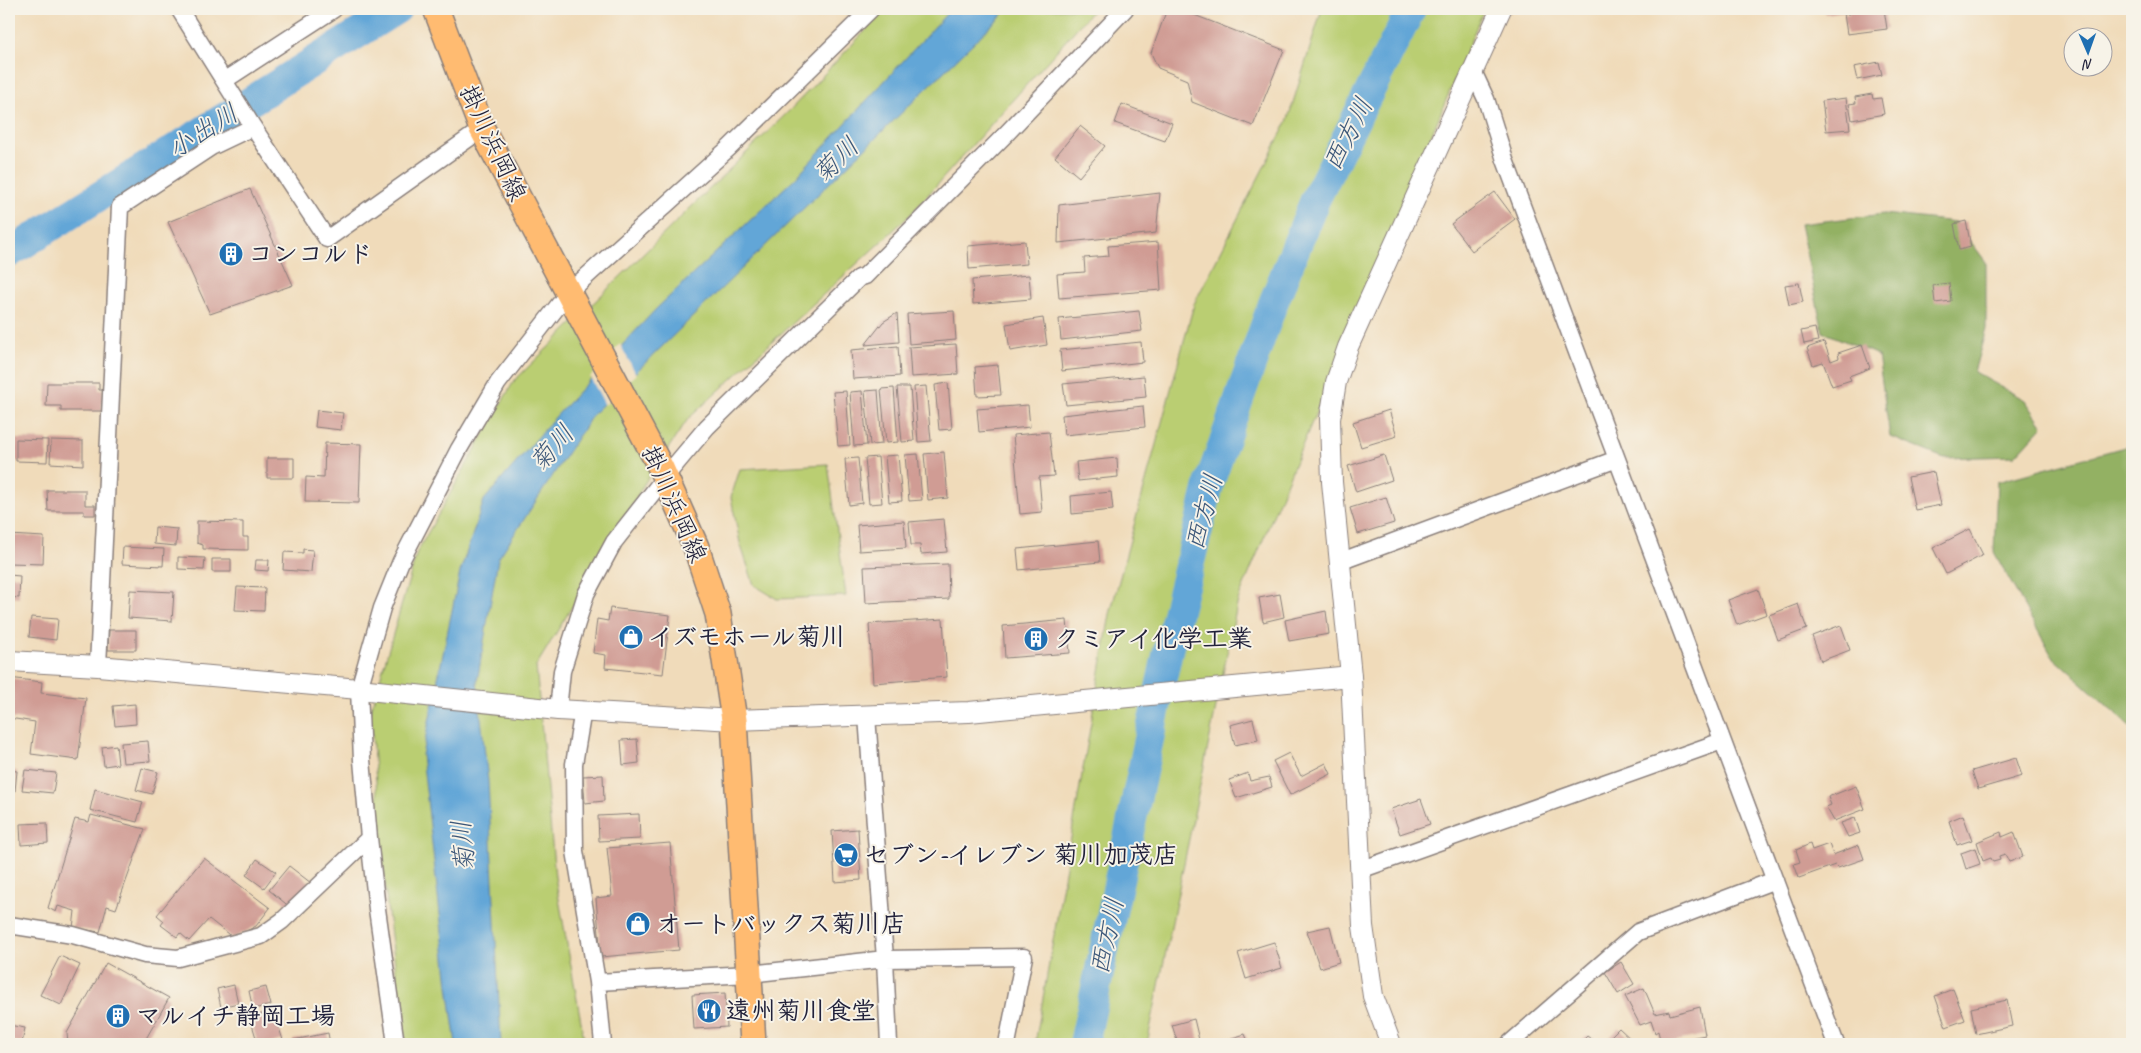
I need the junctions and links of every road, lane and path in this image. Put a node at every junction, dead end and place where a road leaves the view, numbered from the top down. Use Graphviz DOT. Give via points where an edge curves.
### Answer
graph roads {
  1 [pos="179,9"];
  2 [pos="334,9"];
  3 [pos="436,9"];
  4 [pos="871,9"];
  5 [pos="1126,9"];
  6 [pos="1501,9"];
  7 [pos="1473,71"];
  8 [pos="225,80"];
  9 [pos="253,127"];
  10 [pos="482,129"];
  11 [pos="568,293"];
  12 [pos="1617,459"];
  13 [pos="663,473"];
  14 [pos="1339,562"];
  15 [pos="9,661"];
  16 [pos="98,666"];
  17 [pos="1351,676"];
  18 [pos="363,690"];
  19 [pos="552,708"];
  20 [pos="583,710"];
  21 [pos="867,716"];
  22 [pos="734,720"];
  23 [pos="1722,741"];
  24 [pos="369,838"];
  25 [pos="1360,870"];
  26 [pos="1775,880"];
  27 [pos="9,925"];
  28 [pos="885,959"];
  29 [pos="749,974"];
  30 [pos="597,982"];
  31 [pos="396,1044"];
  32 [pos="603,1044"];
  33 [pos="753,1044"];
  34 [pos="889,1044"];
  35 [pos="1008,1044"];
  36 [pos="1391,1044"];
  37 [pos="1509,1044"];
  38 [pos="1836,1044"];
  1 -- 8 [label="street"];
  2 -- 8 [label="street"];
  3 -- 10 [label="main road, 掛川浜岡線"];
  4 -- 11 [label="street" via="729,148"];
  5 -- 13 [label="street" via="865,276 858,278"];
  6 -- 7 [label="street"];
  7 -- 12 [label="street"];
  7 -- 14 [label="street" via="1348,347 1336,382 1330,428"];
  8 -- 9 [label="street"];
  9 -- 10 [label="street" via="327,239"];
  9 -- 16 [label="street" via="212,147 120,207"];
  10 -- 11 [label="main road, 掛川浜岡線"];
  11 -- 13 [label="main road, 掛川浜岡線"];
  11 -- 18 [label="street" via="498,384 459,449 401,562 382,608"];
  12 -- 14 [label="street"];
  12 -- 23 [label="street"];
  13 -- 19 [label="street" via="614,542 586,594"];
  13 -- 22 [label="main road, 掛川浜岡線" via="696,547 718,614"];
  14 -- 17 [label="street"];
  15 -- 16 [label="street"];
  16 -- 18 [label="street"];
  17 -- 21 [label="street" via="969,712"];
  17 -- 25 [label="street"];
  18 -- 19 [label="street"];
  18 -- 24 [label="street" via="362,760"];
  19 -- 20 [label="street"];
  20 -- 22 [label="street"];
  20 -- 30 [label="street" via="574,764 575,851"];
  21 -- 22 [label="street"];
  21 -- 28 [label="street"];
  22 -- 29 [label="main road, 掛川浜岡線"];
  23 -- 25 [label="street"];
  23 -- 26 [label="street"];
  24 -- 27 [label="street" via="282,921 261,936 178,958 145,955 73,935"];
  24 -- 31 [label="street"];
  25 -- 36 [label="street" via="1363,926 1373,996"];
  26 -- 37 [label="street" via="1638,932"];
  26 -- 38 [label="street"];
  28 -- 29 [label="street"];
  28 -- 34 [label="street"];
  28 -- 35 [label="street" via="1024,957"];
  29 -- 30 [label="street"];
  29 -- 33 [label="main road, 掛川浜岡線"];
  30 -- 32 [label="street"];
}
